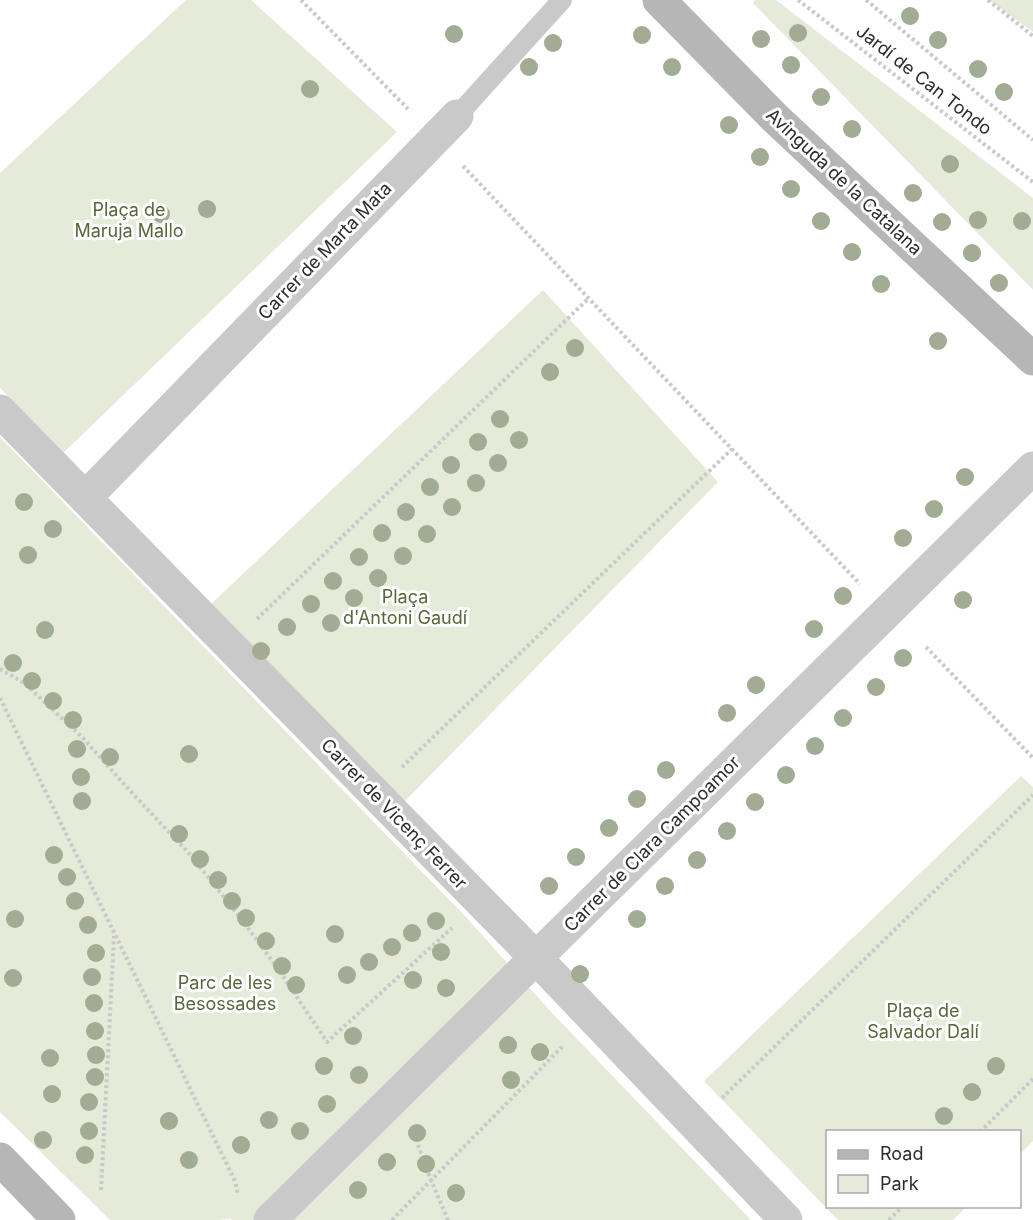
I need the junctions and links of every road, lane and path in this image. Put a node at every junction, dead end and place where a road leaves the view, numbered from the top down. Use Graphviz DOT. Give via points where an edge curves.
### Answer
graph roads {
  1 [pos="301,0"];
  2 [pos="562,0"];
  3 [pos="659,0"];
  4 [pos="798,0"];
  5 [pos="866,0"];
  6 [pos="988,0"];
  7 [pos="1033,36"];
  8 [pos="446,126"];
  9 [pos="1033,140"];
  10 [pos="1033,182"];
  11 [pos="589,298"];
  12 [pos="1033,359"];
  13 [pos="0,411"];
  14 [pos="732,449"];
  15 [pos="1033,468"];
  16 [pos="85,498"];
  17 [pos="860,584"];
  18 [pos="230,646"];
  19 [pos="926,647"];
  20 [pos="0,669"];
  21 [pos="0,698"];
  22 [pos="1033,758"];
  23 [pos="374,794"];
  24 [pos="1033,795"];
  25 [pos="482,904"];
  26 [pos="114,933"];
  27 [pos="536,958"];
  28 [pos="565,1044"];
  29 [pos="1033,1079"];
  30 [pos="694,1125"];
  31 [pos="981,1130"];
  32 [pos="418,1145"];
  33 [pos="0,1159"];
  34 [pos="431,1180"];
  35 [pos="101,1190"];
  36 [pos="239,1202"];
  37 [pos="901,1208"];
  38 [pos="59,1220"];
  39 [pos="270,1220"];
  40 [pos="392,1220"];
  41 [pos="448,1220"];
  42 [pos="786,1220"];
  43 [pos="889,1220"];
  1 -- 8 [label="path"];
  2 -- 8 [label="lane, Carrer de Marta Mata"];
  3 -- 12 [label="street, Avinguda de la Catalana" via="775,118"];
  4 -- 10 [label="path, Jardí de Can Tondo"];
  5 -- 9 [label="path, Jardí de Can Tondo"];
  6 -- 7 [label="path"];
  8 -- 11 [label="path"];
  8 -- 16 [label="street, Carrer de Marta Mata"];
  11 -- 14 [label="path"];
  11 -- 18 [label="path"];
  13 -- 16 [label="street, Carrer de Vicenç Ferrer"];
  14 -- 17 [label="path"];
  14 -- 23 [label="path"];
  15 -- 27 [label="street, Carrer de Clara Campoamor"];
  16 -- 18 [label="street, Carrer de Vicenç Ferrer"];
  18 -- 23 [label="street, Carrer de Vicenç Ferrer"];
  19 -- 22 [label="path"];
  20 -- 25 [label="path" via="24,683 83,738 187,851 250,930 327,1042"];
  21 -- 26 [label="path"];
  23 -- 25 [label="street, Carrer de Vicenç Ferrer"];
  24 -- 30 [label="path"];
  25 -- 27 [label="street, Carrer de Vicenç Ferrer"];
  26 -- 35 [label="path"];
  26 -- 36 [label="path" via="235,1181"];
  27 -- 30 [label="street, Carrer de Vicenç Ferrer"];
  27 -- 39 [label="street, Carrer de Clara Campoamor"];
  28 -- 34 [label="path"];
  29 -- 31 [label="path"];
  30 -- 42 [label="street, Carrer de Vicenç Ferrer"];
  32 -- 34 [label="path"];
  33 -- 38 [label="street"];
  34 -- 40 [label="path"];
  34 -- 41 [label="path"];
  37 -- 43 [label="path"];
}
